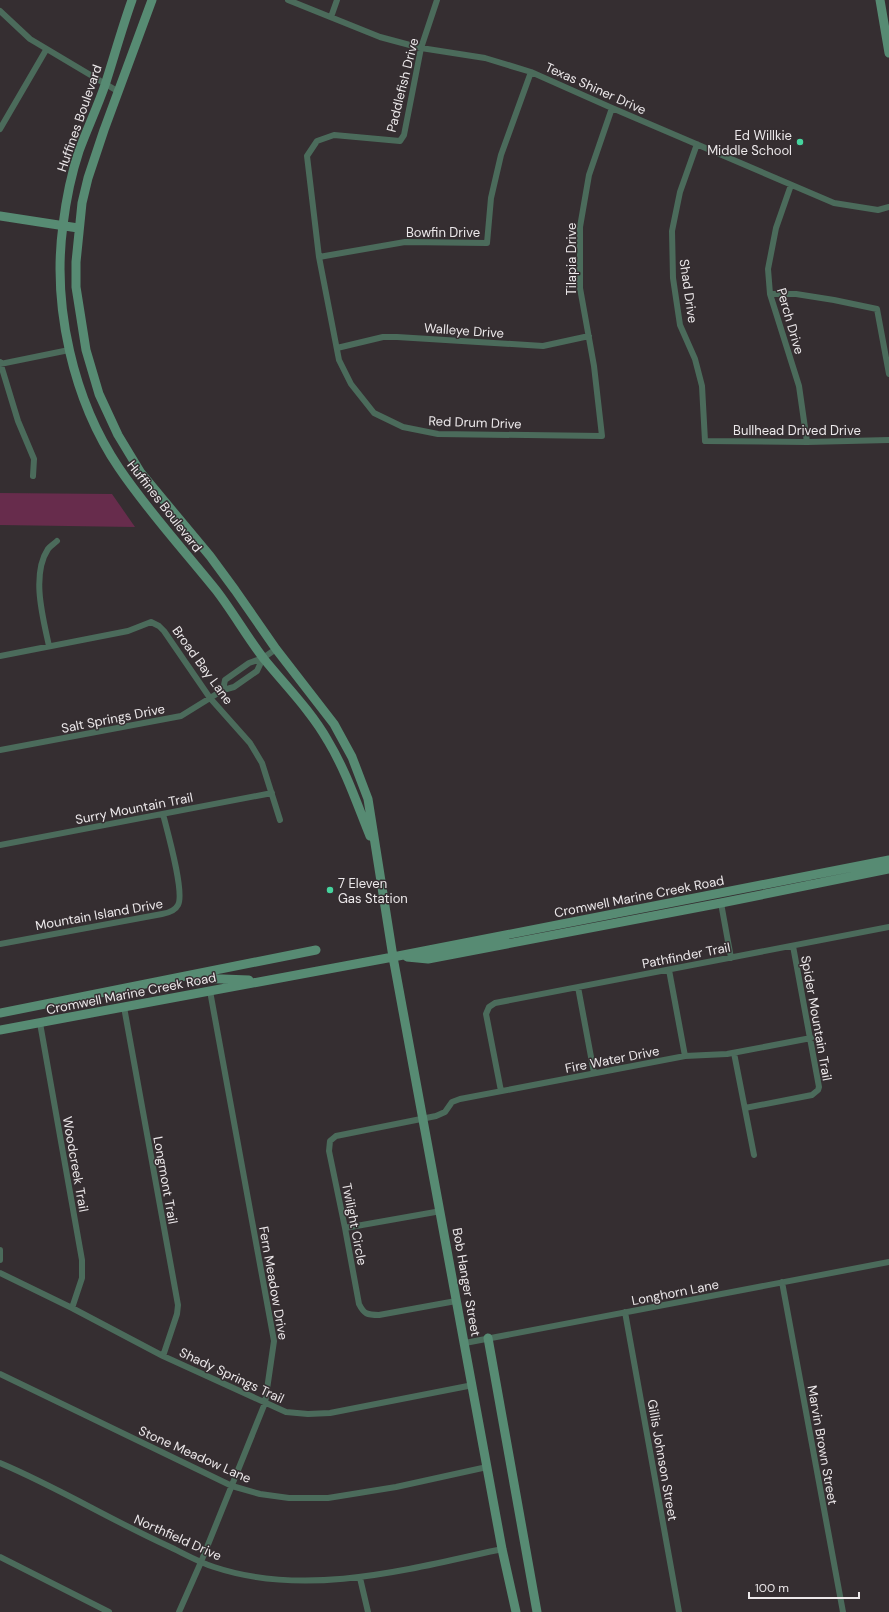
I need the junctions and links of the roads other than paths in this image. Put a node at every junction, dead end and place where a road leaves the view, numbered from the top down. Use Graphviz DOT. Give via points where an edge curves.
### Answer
graph roads {
  1 [pos="132,0"];
  2 [pos="152,0"];
  3 [pos="288,0"];
  4 [pos="337,0"];
  5 [pos="437,0"];
  6 [pos="880,0"];
  7 [pos="0,11"];
  8 [pos="331,17"];
  9 [pos="888,44"];
  10 [pos="421,48"];
  11 [pos="46,50"];
  12 [pos="889,53"];
  13 [pos="531,72"];
  14 [pos="105,85"];
  15 [pos="119,92"];
  16 [pos="612,108"];
  17 [pos="0,129"];
  18 [pos="697,144"];
  19 [pos="791,185"];
  20 [pos="889,207"];
  21 [pos="0,216"];
  22 [pos="62,226"];
  23 [pos="78,228"];
  24 [pos="319,257"];
  25 [pos="770,294"];
  26 [pos="589,336"];
  27 [pos="337,348"];
  28 [pos="69,350"];
  29 [pos="0,363"];
  30 [pos="889,374"];
  31 [pos="602,436"];
  32 [pos="889,440"];
  33 [pos="706,441"];
  34 [pos="807,442"];
  35 [pos="33,476"];
  36 [pos="57,541"];
  37 [pos="48,646"];
  38 [pos="276,649"];
  39 [pos="0,656"];
  40 [pos="263,658"];
  41 [pos="223,690"];
  42 [pos="210,698"];
  43 [pos="0,750"];
  44 [pos="272,793"];
  45 [pos="163,814"];
  46 [pos="280,820"];
  47 [pos="0,845"];
  48 [pos="376,849"];
  49 [pos="889,860"];
  50 [pos="889,869"];
  51 [pos="721,903"];
  52 [pos="889,927"];
  53 [pos="0,944"];
  54 [pos="793,946"];
  55 [pos="316,950"];
  56 [pos="393,957"];
  57 [pos="731,958"];
  58 [pos="669,970"];
  59 [pos="180,978"];
  60 [pos="266,980"];
  61 [pos="578,987"];
  62 [pos="210,991"];
  63 [pos="124,1007"];
  64 [pos="0,1012"];
  65 [pos="40,1023"];
  66 [pos="0,1030"];
  67 [pos="811,1038"];
  68 [pos="734,1053"];
  69 [pos="685,1056"];
  70 [pos="594,1073"];
  71 [pos="501,1091"];
  72 [pos="745,1108"];
  73 [pos="424,1119"];
  74 [pos="754,1155"];
  75 [pos="441,1211"];
  76 [pos="345,1228"];
  77 [pos="0,1250"];
  78 [pos="0,1260"];
  79 [pos="889,1262"];
  80 [pos="0,1273"];
  81 [pos="782,1282"];
  82 [pos="456,1301"];
  83 [pos="72,1308"];
  84 [pos="625,1312"];
  85 [pos="488,1338"];
  86 [pos="465,1343"];
  87 [pos="163,1356"];
  88 [pos="0,1374"];
  89 [pos="473,1385"];
  90 [pos="265,1403"];
  91 [pos="0,1463"];
  92 [pos="488,1467"];
  93 [pos="232,1486"];
  94 [pos="502,1549"];
  95 [pos="0,1557"];
  96 [pos="202,1562"];
  97 [pos="360,1578"];
  98 [pos="109,1612"];
  99 [pos="179,1612"];
  100 [pos="368,1612"];
  101 [pos="516,1612"];
  102 [pos="537,1612"];
  103 [pos="679,1612"];
  104 [pos="843,1612"];
  1 -- 14 [label="main road, Huffines Boulevard"];
  2 -- 15 [label="main road, Huffines Boulevard"];
  3 -- 8 [label="street, Texas Shiner Drive"];
  4 -- 8 [label="street"];
  5 -- 10 [label="street, Paddlefish Drive"];
  6 -- 9 [label="main road"];
  7 -- 11 [label="street"];
  8 -- 10 [label="street, Texas Shiner Drive" via="380,37"];
  9 -- 12 [label="main road"];
  10 -- 13 [label="street, Texas Shiner Drive" via="485,58"];
  10 -- 24 [label="street, Paddlefish Drive" via="404,135 400,141 334,135 317,142 307,156"];
  11 -- 14 [label="street"];
  11 -- 17 [label="street"];
  13 -- 16 [label="street, Texas Shiner Drive"];
  13 -- 24 [label="street, Bowfin Drive" via="501,154 491,198 487,243 405,242"];
  14 -- 15 [label="street"];
  14 -- 22 [label="main road, Huffines Boulevard" via="79,152"];
  15 -- 23 [label="main road, Huffines Boulevard" via="88,178"];
  16 -- 18 [label="street, Texas Shiner Drive"];
  16 -- 26 [label="street, Tilapia Drive" via="589,175 580,227 580,288"];
  18 -- 19 [label="street, Texas Shiner Drive"];
  18 -- 33 [label="street, Shad Drive" via="680,192 672,232 673,278 680,325 695,359 702,386"];
  19 -- 20 [label="street, Texas Shiner Drive" via="834,203 878,210"];
  19 -- 25 [label="street, Perch Drive" via="776,228 768,269"];
  21 -- 22 [label="main road"];
  22 -- 23 [label="main road"];
  22 -- 28 [label="main road, Huffines Boulevard" via="60,273 63,320"];
  23 -- 38 [label="main road, Huffines Boulevard" via="76,287 81,325 99,394 118,435 141,473 210,556"];
  24 -- 27 [label="street, Red Drum Drive"];
  25 -- 30 [label="street" via="796,294 877,309"];
  25 -- 34 [label="street, Perch Drive" via="799,386"];
  26 -- 27 [label="street, Walleye Drive" via="543,346 383,337"];
  26 -- 31 [label="street, Tilapia Drive"];
  27 -- 31 [label="street, Red Drum Drive" via="339,360 351,384 374,413 403,427 438,434"];
  28 -- 29 [label="street"];
  28 -- 40 [label="main road, Huffines Boulevard" via="94,424 117,466 217,592"];
  29 -- 35 [label="street" via="18,421 34,459"];
  32 -- 34 [label="street, Bullhead Drived Drive"];
  33 -- 34 [label="street, Bullhead Drived Drive"];
  36 -- 37 [label="street" via="48,548 42,562 40,577 40,601"];
  37 -- 39 [label="street, Broad Bay Lane"];
  37 -- 42 [label="street, Broad Bay Lane" via="156,623"];
  38 -- 40 [label="street, Salt Springs Drive"];
  38 -- 48 [label="main road, Huffines Boulevard" via="334,724 352,757 368,799"];
  40 -- 41 [label="street, Salt Springs Drive" via="257,671 234,687"];
  40 -- 41 [label="street, Salt Springs Drive" via="249,663 225,680"];
  40 -- 48 [label="main road, Huffines Boulevard" via="328,740 349,781"];
  41 -- 42 [label="street, Salt Springs Drive"];
  42 -- 43 [label="street, Salt Springs Drive" via="181,716"];
  42 -- 44 [label="street, Broad Bay Lane" via="250,743 262,764"];
  44 -- 45 [label="street, Surry Mountain Trail"];
  44 -- 46 [label="street, Broad Bay Lane"];
  45 -- 47 [label="street, Surry Mountain Trail"];
  45 -- 53 [label="street, Mountain Island Drive" via="180,897 176,909 162,914"];
  48 -- 56 [label="main road, Huffines Boulevard"];
  49 -- 56 [label="main road, Cromwell Marine Creek Road"];
  50 -- 51 [label="main road, Cromwell Marine Creek Road"];
  51 -- 56 [label="main road, Cromwell Marine Creek Road" via="428,959"];
  51 -- 57 [label="street"];
  52 -- 54 [label="street, Pathfinder Trail"];
  54 -- 57 [label="street, Pathfinder Trail"];
  54 -- 67 [label="street, Spider Mountain Trail"];
  55 -- 59 [label="main road, Cromwell Marine Creek Road"];
  56 -- 60 [label="main road, Cromwell Marine Creek Road"];
  56 -- 73 [label="main road, Bob Hanger Street"];
  57 -- 58 [label="street, Pathfinder Trail"];
  58 -- 61 [label="street, Pathfinder Trail"];
  58 -- 69 [label="street"];
  59 -- 60 [label="main road, Cromwell Marine Creek Road"];
  59 -- 64 [label="main road, Cromwell Marine Creek Road"];
  60 -- 62 [label="main road, Cromwell Marine Creek Road"];
  61 -- 70 [label="street"];
  61 -- 71 [label="street, Pathfinder Trail" via="495,1003 488,1007 486,1014"];
  62 -- 63 [label="main road, Cromwell Marine Creek Road"];
  62 -- 90 [label="street, Fern Meadow Drive" via="274,1341"];
  63 -- 65 [label="main road, Cromwell Marine Creek Road"];
  63 -- 87 [label="street, Longmont Trail" via="178,1305"];
  65 -- 66 [label="main road, Cromwell Marine Creek Road"];
  65 -- 83 [label="street, Woodcreek Trail" via="82,1260 82,1278"];
  67 -- 68 [label="street, Fire Water Drive"];
  67 -- 72 [label="street, Spider Mountain Trail" via="818,1090 812,1095"];
  68 -- 69 [label="street, Fire Water Drive"];
  68 -- 72 [label="street"];
  69 -- 70 [label="street, Fire Water Drive"];
  70 -- 71 [label="street, Fire Water Drive"];
  71 -- 73 [label="street, Fire Water Drive" via="457,1100 440,1116"];
  72 -- 74 [label="street"];
  73 -- 75 [label="main road, Bob Hanger Street"];
  73 -- 76 [label="street, Twilight Circle" via="336,1136 330,1141 329,1151"];
  75 -- 76 [label="street"];
  75 -- 82 [label="main road, Bob Hanger Street"];
  76 -- 82 [label="street, Twilight Circle" via="359,1304 367,1315"];
  77 -- 78 [label="street"];
  79 -- 81 [label="street, Longhorn Lane"];
  80 -- 83 [label="street, Shady Springs Trail"];
  81 -- 84 [label="street, Longhorn Lane"];
  81 -- 104 [label="street, Marvin Brown Street"];
  82 -- 86 [label="main road, Bob Hanger Street"];
  83 -- 87 [label="street, Shady Springs Trail"];
  84 -- 85 [label="street, Longhorn Lane"];
  84 -- 103 [label="street, Gillis Johnson Street"];
  85 -- 86 [label="street, Longhorn Lane"];
  85 -- 102 [label="main road, Bob Hanger Street"];
  86 -- 89 [label="main road, Bob Hanger Street"];
  87 -- 90 [label="street, Shady Springs Trail"];
  88 -- 93 [label="street, Stone Meadow Lane"];
  89 -- 90 [label="street, Shady Springs Trail" via="330,1413 286,1412"];
  89 -- 92 [label="main road, Bob Hanger Street"];
  90 -- 93 [label="street, Fern Meadow Drive"];
  91 -- 96 [label="street, Northfield Drive"];
  92 -- 93 [label="street, Stone Meadow Lane" via="396,1487 328,1498 288,1498"];
  92 -- 94 [label="main road, Bob Hanger Street"];
  93 -- 96 [label="street, Fern Meadow Drive"];
  94 -- 97 [label="street, Northfield Drive"];
  94 -- 101 [label="main road, Bob Hanger Street"];
  95 -- 98 [label="street"];
  96 -- 97 [label="street, Northfield Drive" via="250,1577 290,1581"];
  96 -- 99 [label="street, Fern Meadow Drive"];
  97 -- 100 [label="street"];
}
